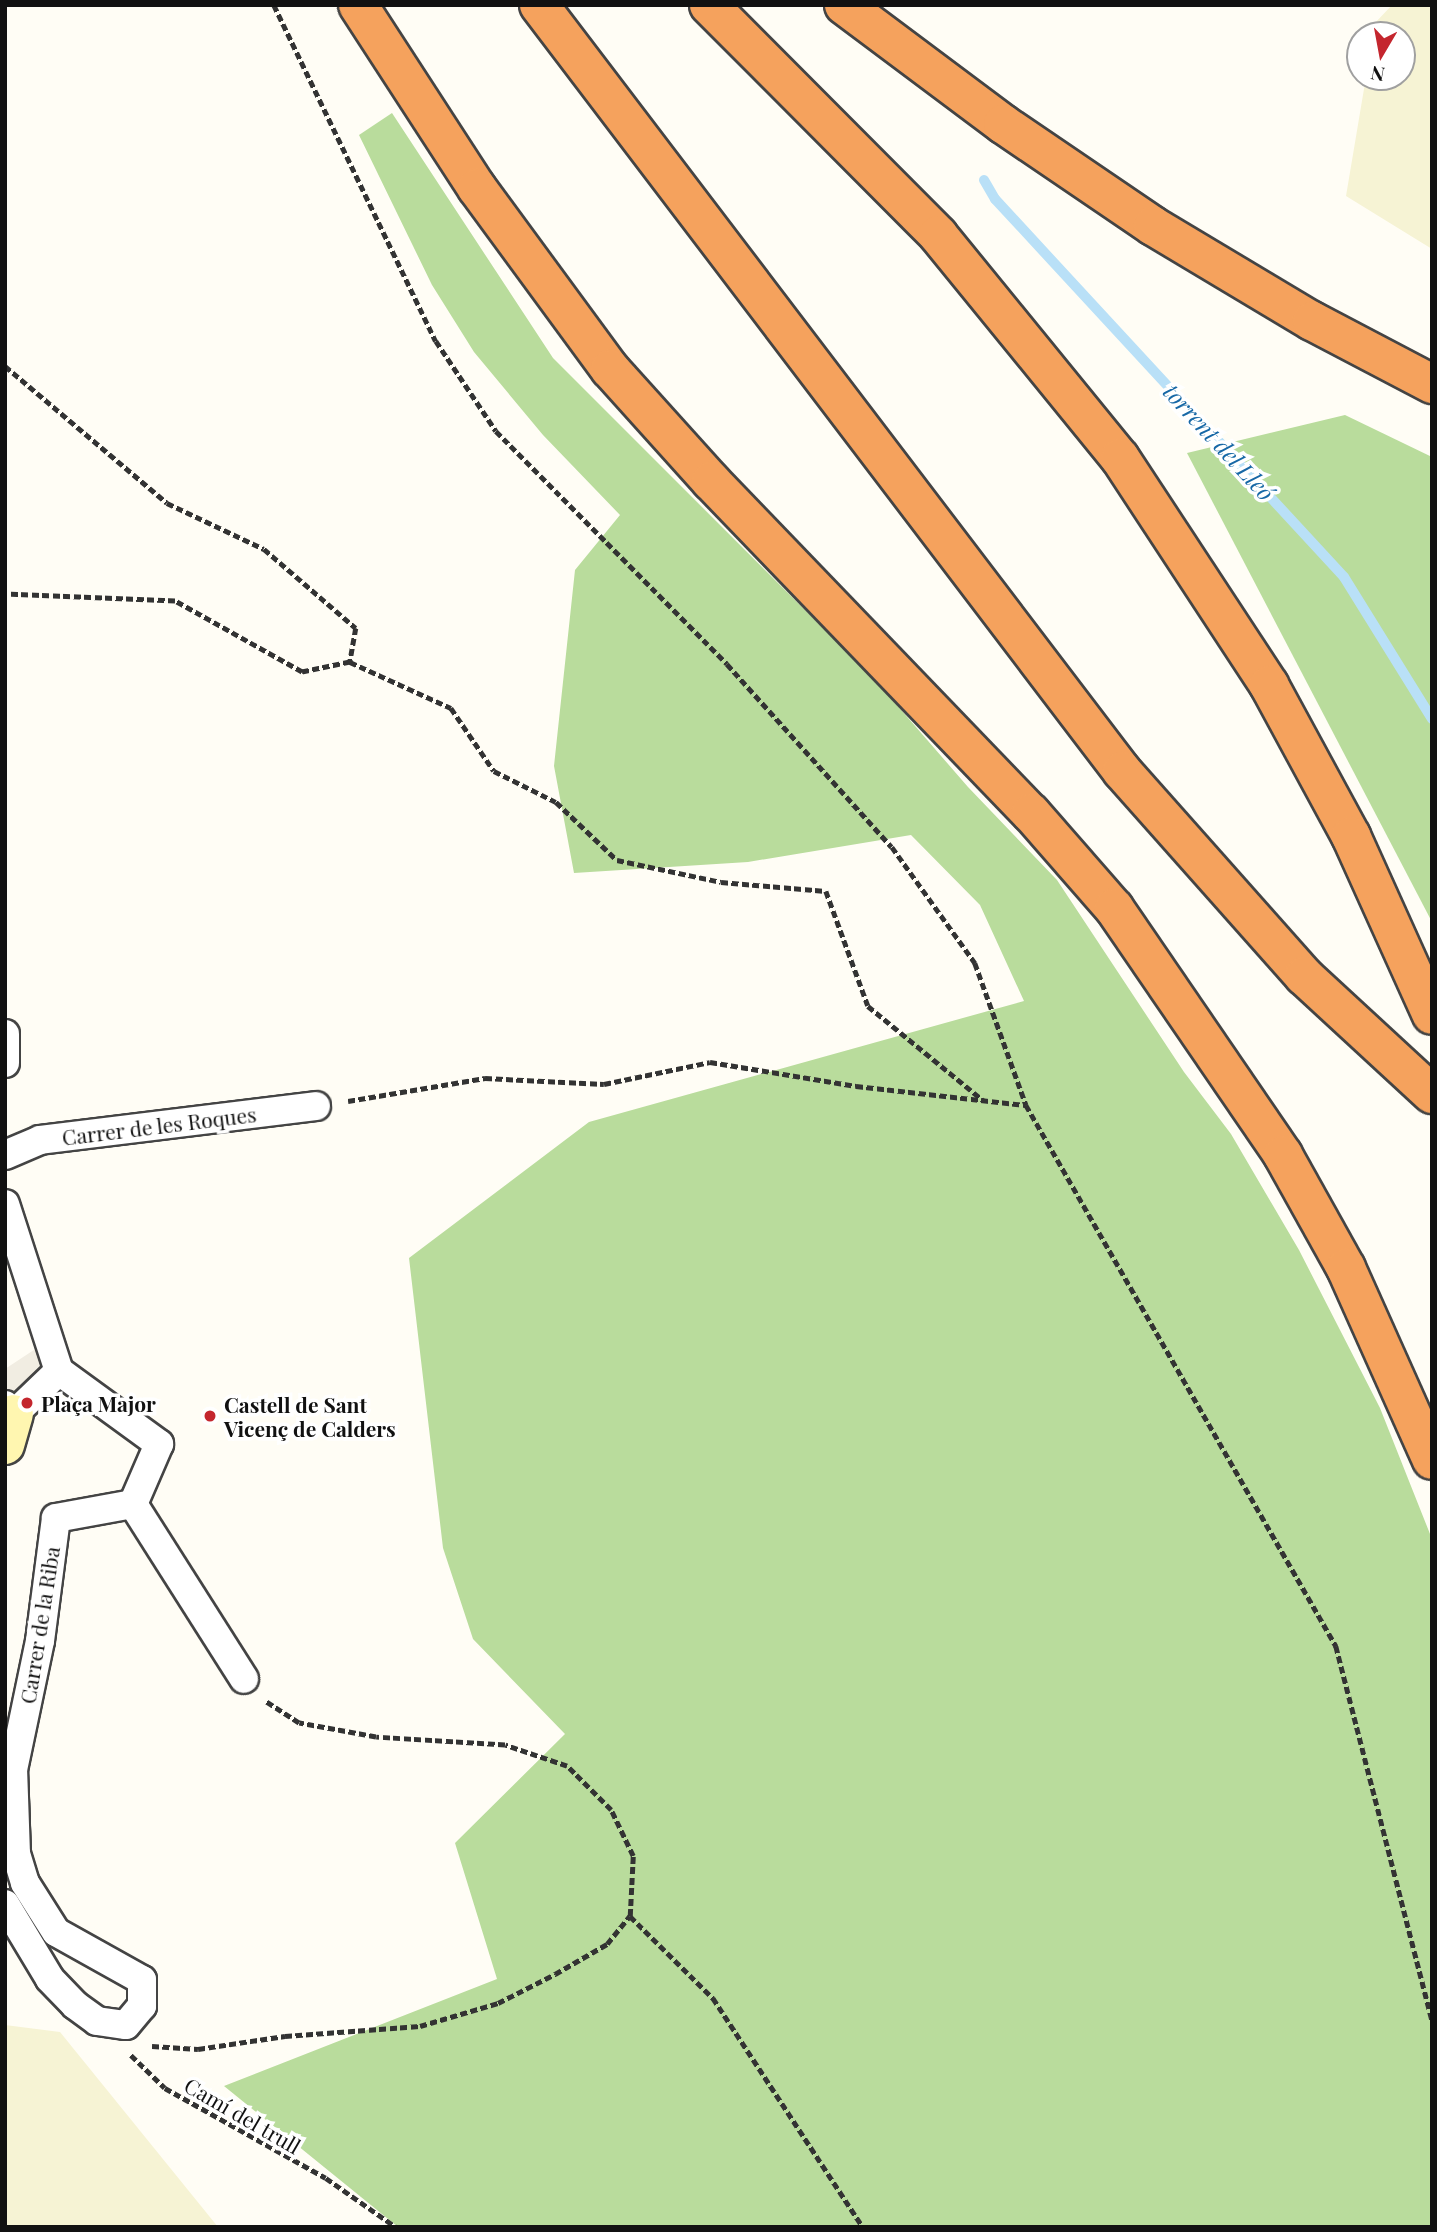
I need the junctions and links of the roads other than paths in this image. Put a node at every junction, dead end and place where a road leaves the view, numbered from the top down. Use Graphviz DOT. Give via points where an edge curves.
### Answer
graph roads {
  1 [pos="358,5"];
  2 [pos="539,5"];
  3 [pos="709,5"];
  4 [pos="844,5"];
  5 [pos="1432,384"];
  6 [pos="1427,1004"];
  7 [pos="5,1034"];
  8 [pos="5,1063"];
  9 [pos="1432,1094"];
  10 [pos="316,1106"];
  11 [pos="5,1155"];
  12 [pos="5,1204"];
  13 [pos="59,1371"];
  14 [pos="8,1421"];
  15 [pos="1432,1460"];
  16 [pos="133,1504"];
  17 [pos="244,1679"];
  18 [pos="5,1904"];
  1 -- 15 [label="highway" via="477,188 610,369 710,481 1031,813 1121,918 1283,1155 1346,1268"];
  2 -- 9 [label="highway" via="1122,771 1304,976"];
  3 -- 6 [label="highway" via="938,235 1120,458 1269,685 1351,836"];
  4 -- 5 [label="highway" via="1003,124 1153,226 1312,321"];
  7 -- 8 [label="street"];
  10 -- 11 [label="street, Carrer de les Roques" via="40,1140"];
  12 -- 13 [label="street"];
  13 -- 14 [label="street"];
  13 -- 16 [label="street" via="159,1444"];
  16 -- 17 [label="street"];
  16 -- 18 [label="street, Carrer de la Riba" via="56,1518 40,1641 13,1770 16,1854 25,1883 56,1932 142,1980 142,2006 126,2025 97,2021 50,1979"];
}
